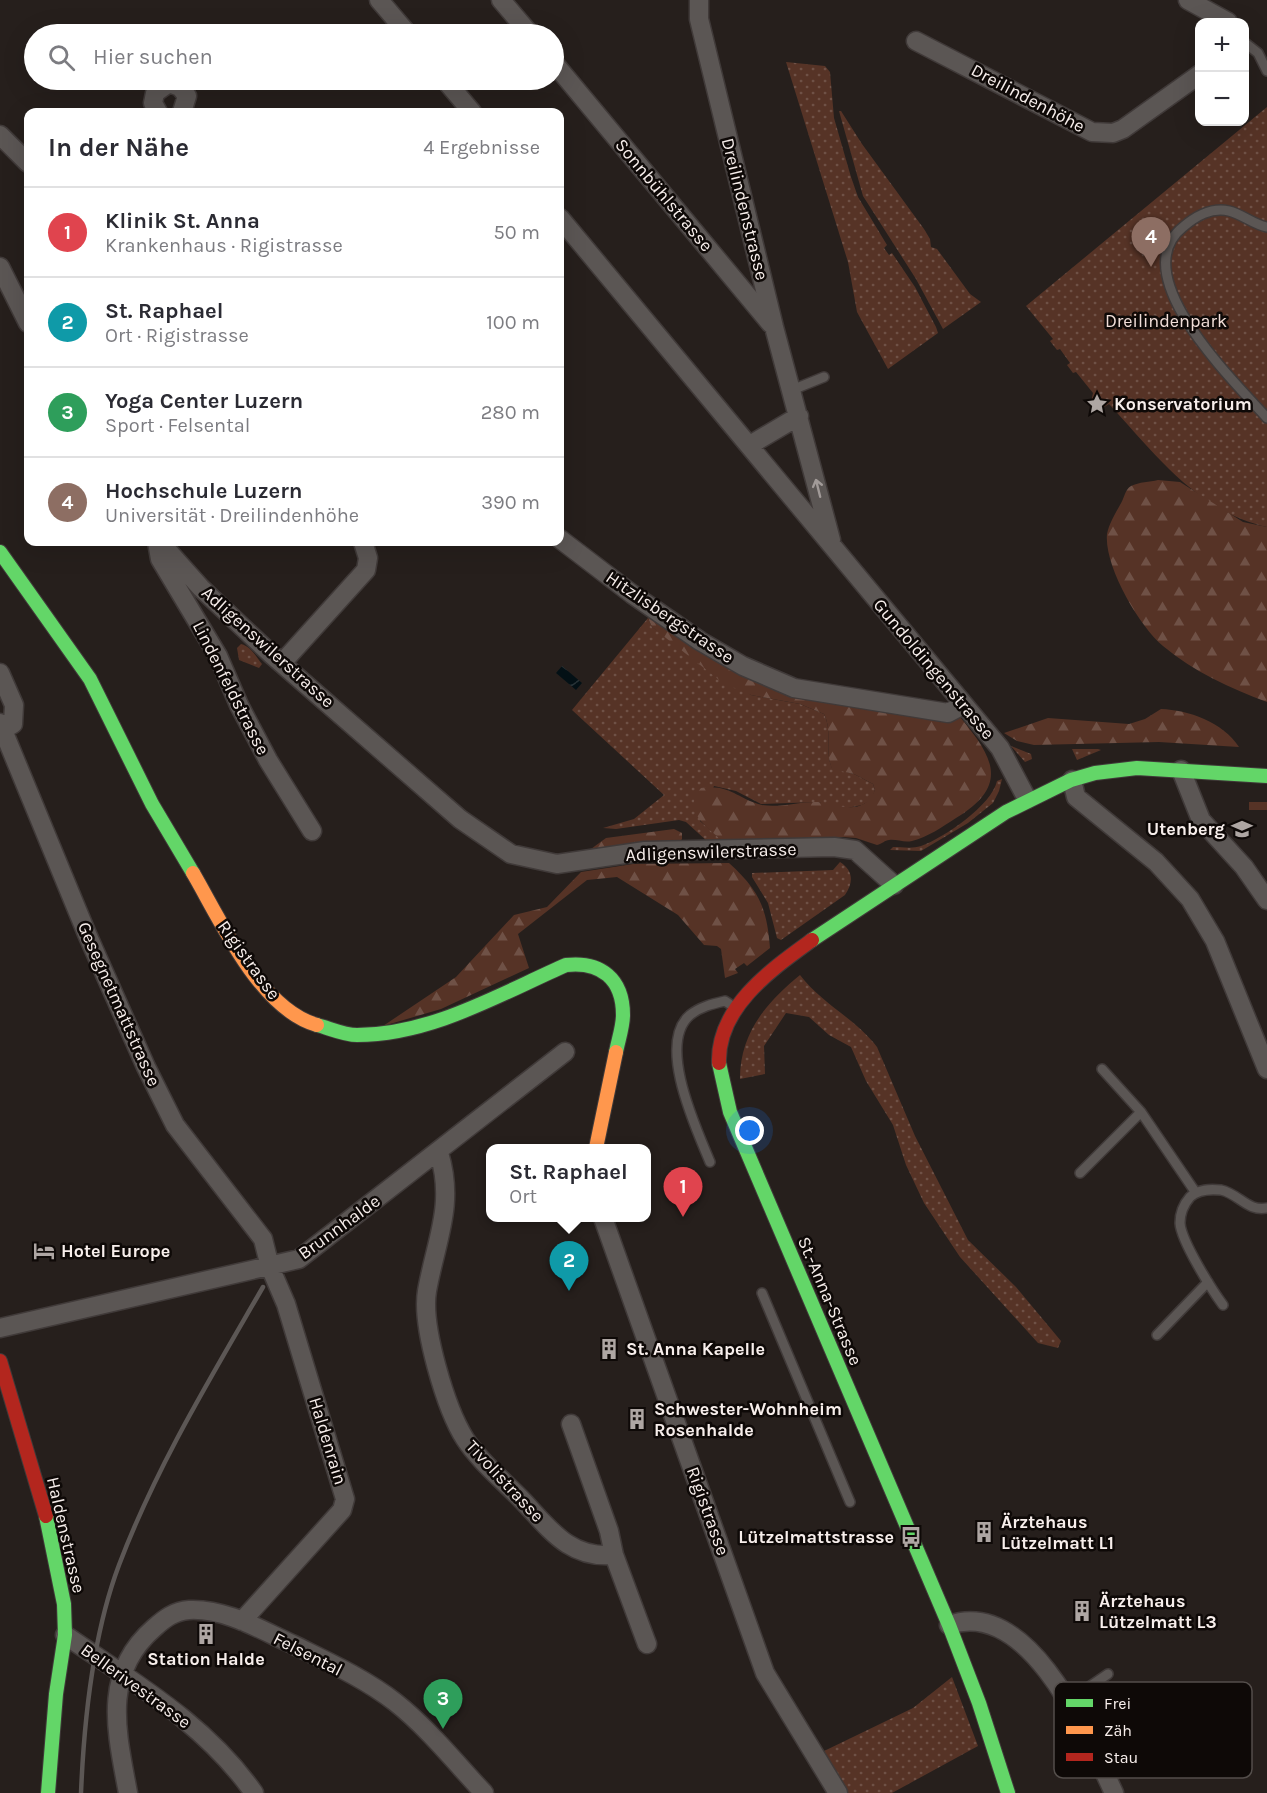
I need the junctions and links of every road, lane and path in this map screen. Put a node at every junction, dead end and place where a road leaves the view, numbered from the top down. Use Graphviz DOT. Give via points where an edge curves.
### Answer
graph roads {
  1 [pos="379,0"];
  2 [pos="501,0"];
  3 [pos="699,0"];
  4 [pos="1188,0"];
  5 [pos="1221,18"];
  6 [pos="399,24"];
  7 [pos="521,24"];
  8 [pos="916,41"];
  9 [pos="1249,45"];
  10 [pos="1267,71"];
  11 [pos="564,75"];
  12 [pos="1195,78"];
  13 [pos="159,90"];
  14 [pos="182,90"];
  15 [pos="453,90"];
  16 [pos="156,108"];
  17 [pos="183,108"];
  18 [pos="469,108"];
  19 [pos="0,135"];
  20 [pos="24,159"];
  21 [pos="564,223"];
  22 [pos="1267,227"];
  23 [pos="0,267"];
  24 [pos="24,315"];
  25 [pos="774,327"];
  26 [pos="824,377"];
  27 [pos="792,390"];
  28 [pos="800,416"];
  29 [pos="1267,418"];
  30 [pos="750,445"];
  31 [pos="564,541"];
  32 [pos="832,545"];
  33 [pos="159,546"];
  34 [pos="163,546"];
  35 [pos="364,546"];
  36 [pos="0,552"];
  37 [pos="282,663"];
  38 [pos="0,673"];
  39 [pos="963,705"];
  40 [pos="2,726"];
  41 [pos="1181,770"];
  42 [pos="1267,776"];
  43 [pos="1072,780"];
  44 [pos="1027,799"];
  45 [pos="312,831"];
  46 [pos="894,885"];
  47 [pos="1267,900"];
  48 [pos="736,1008"];
  49 [pos="565,1052"];
  50 [pos="1102,1069"];
  51 [pos="1267,1069"];
  52 [pos="1141,1112"];
  53 [pos="597,1144"];
  54 [pos="439,1153"];
  55 [pos="710,1162"];
  56 [pos="1080,1173"];
  57 [pos="1196,1193"];
  58 [pos="1267,1208"];
  59 [pos="604,1222"];
  60 [pos="270,1267"];
  61 [pos="1208,1282"];
  62 [pos="762,1293"];
  63 [pos="1223,1305"];
  64 [pos="0,1328"];
  65 [pos="1158,1335"];
  66 [pos="0,1361"];
  67 [pos="571,1424"];
  68 [pos="850,1502"];
  69 [pos="614,1555"];
  70 [pos="242,1621"];
  71 [pos="949,1625"];
  72 [pos="64,1635"];
  73 [pos="647,1644"];
  74 [pos="121,1674"];
  75 [pos="1108,1674"];
  76 [pos="1096,1682"];
  77 [pos="1054,1683"];
  78 [pos="1107,1778"];
  79 [pos="48,1793"];
  80 [pos="128,1793"];
  81 [pos="254,1793"];
  82 [pos="484,1793"];
  83 [pos="838,1793"];
  84 [pos="1008,1793"];
  85 [pos="1114,1793"];
  1 -- 6 [label="street"];
  2 -- 7 [label="street"];
  3 -- 25 [label="street, Dreilindenstrasse" via="699,20"];
  4 -- 5 [label="street"];
  8 -- 12 [label="street, Dreilindenhöhe" via="1092,132 1103,134 1123,129"];
  9 -- 10 [label="lane"];
  11 -- 25 [label="street, Sonnbühlstrasse"];
  13 -- 16 [label="street" via="153,103"];
  14 -- 17 [label="street" via="186,96"];
  15 -- 18 [label="street"];
  19 -- 20 [label="street"];
  21 -- 30 [label="street"];
  22 -- 29 [label="lane" via="1229,211 1211,211 1194,217 1169,243 1166,263 1180,311 1203,345"];
  23 -- 24 [label="street"];
  25 -- 27 [label="street, Dreilindenstrasse"];
  26 -- 27 [label="lane"];
  27 -- 28 [label="street, Dreilindenstrasse"];
  28 -- 30 [label="street"];
  32 -- 28 [label="street, Dreilindenstrasse, one-way"];
  30 -- 32 [label="street"];
  31 -- 39 [label="street, Hitzlisbergstrasse" via="700,641 743,666 794,688 948,713"];
  32 -- 39 [label="street, Gundoldingenstrasse"];
  33 -- 45 [label="street, Lindenfeldstrasse" via="160,560 218,656 268,760"];
  34 -- 37 [label="street, Adligenswilerstrasse" via="201,588"];
  35 -- 37 [label="street" via="366,570"];
  36 -- 53 [label="main road, Rigistrasse" via="90,679 152,804 236,947 262,985 285,1008 311,1023 355,1035 400,1030 450,1017 566,965 581,962 600,967 608,974 621,996 623,1016"];
  37 -- 46 [label="street, Adligenswilerstrasse" via="460,819 498,847 525,859 557,864 645,851 834,848 855,850"];
  38 -- 40 [label="street" via="16,713 13,724"];
  39 -- 44 [label="street, Gundoldingenstrasse" via="1000,748"];
  40 -- 60 [label="street, Gesegnetmattstrasse" via="146,1067 175,1125 259,1232"];
  41 -- 42 [label="main road"];
  41 -- 43 [label="main road" via="1138,769"];
  41 -- 47 [label="street" via="1201,820 1244,867"];
  43 -- 44 [label="main road"];
  43 -- 51 [label="street" via="1076,797 1156,862 1190,899 1215,941"];
  44 -- 46 [label="main road"];
  46 -- 48 [label="main road, St.-Anna-Strasse" via="761,980"];
  48 -- 55 [label="lane" via="724,1001 705,1006 688,1017 679,1038 677,1062 684,1098"];
  48 -- 71 [label="main road, St.-Anna-Strasse" via="719,1050 719,1068 730,1112"];
  49 -- 54 [label="street, Brunnhalde"];
  50 -- 52 [label="lane"];
  52 -- 56 [label="lane"];
  52 -- 57 [label="lane"];
  54 -- 60 [label="street, Brunnhalde" via="299,1259"];
  54 -- 69 [label="street, Tivolistrasse" via="447,1197 426,1293 426,1311 436,1363 465,1438 566,1545 603,1556"];
  57 -- 58 [label="lane" via="1224,1191 1255,1209"];
  57 -- 61 [label="lane" via="1184,1207 1180,1222"];
  59 -- 83 [label="street, Rigistrasse" via="765,1673"];
  60 -- 64 [label="street, Brunnhalde" via="249,1268"];
  60 -- 70 [label="street, Haldenrain" via="286,1304 345,1499 342,1510"];
  61 -- 63 [label="lane"];
  61 -- 65 [label="lane"];
  62 -- 68 [label="lane"];
  66 -- 72 [label="main road, Haldenstrasse" via="54,1546 64,1604"];
  67 -- 69 [label="street"];
  69 -- 73 [label="street"];
  70 -- 74 [label="street, Felsental" via="191,1610 173,1614 142,1638"];
  70 -- 82 [label="street, Felsental" via="336,1666 394,1702"];
  71 -- 77 [label="street" via="968,1620 1005,1632 1040,1662"];
  71 -- 84 [label="main road, St.-Anna-Strasse"];
  72 -- 74 [label="street, Bellerivestrasse"];
  72 -- 79 [label="main road, Haldenstrasse"];
  74 -- 80 [label="street" via="117,1723"];
  74 -- 81 [label="street, Bellerivestrasse" via="176,1711 202,1734"];
  75 -- 76 [label="lane"];
  78 -- 85 [label="street"];
}
